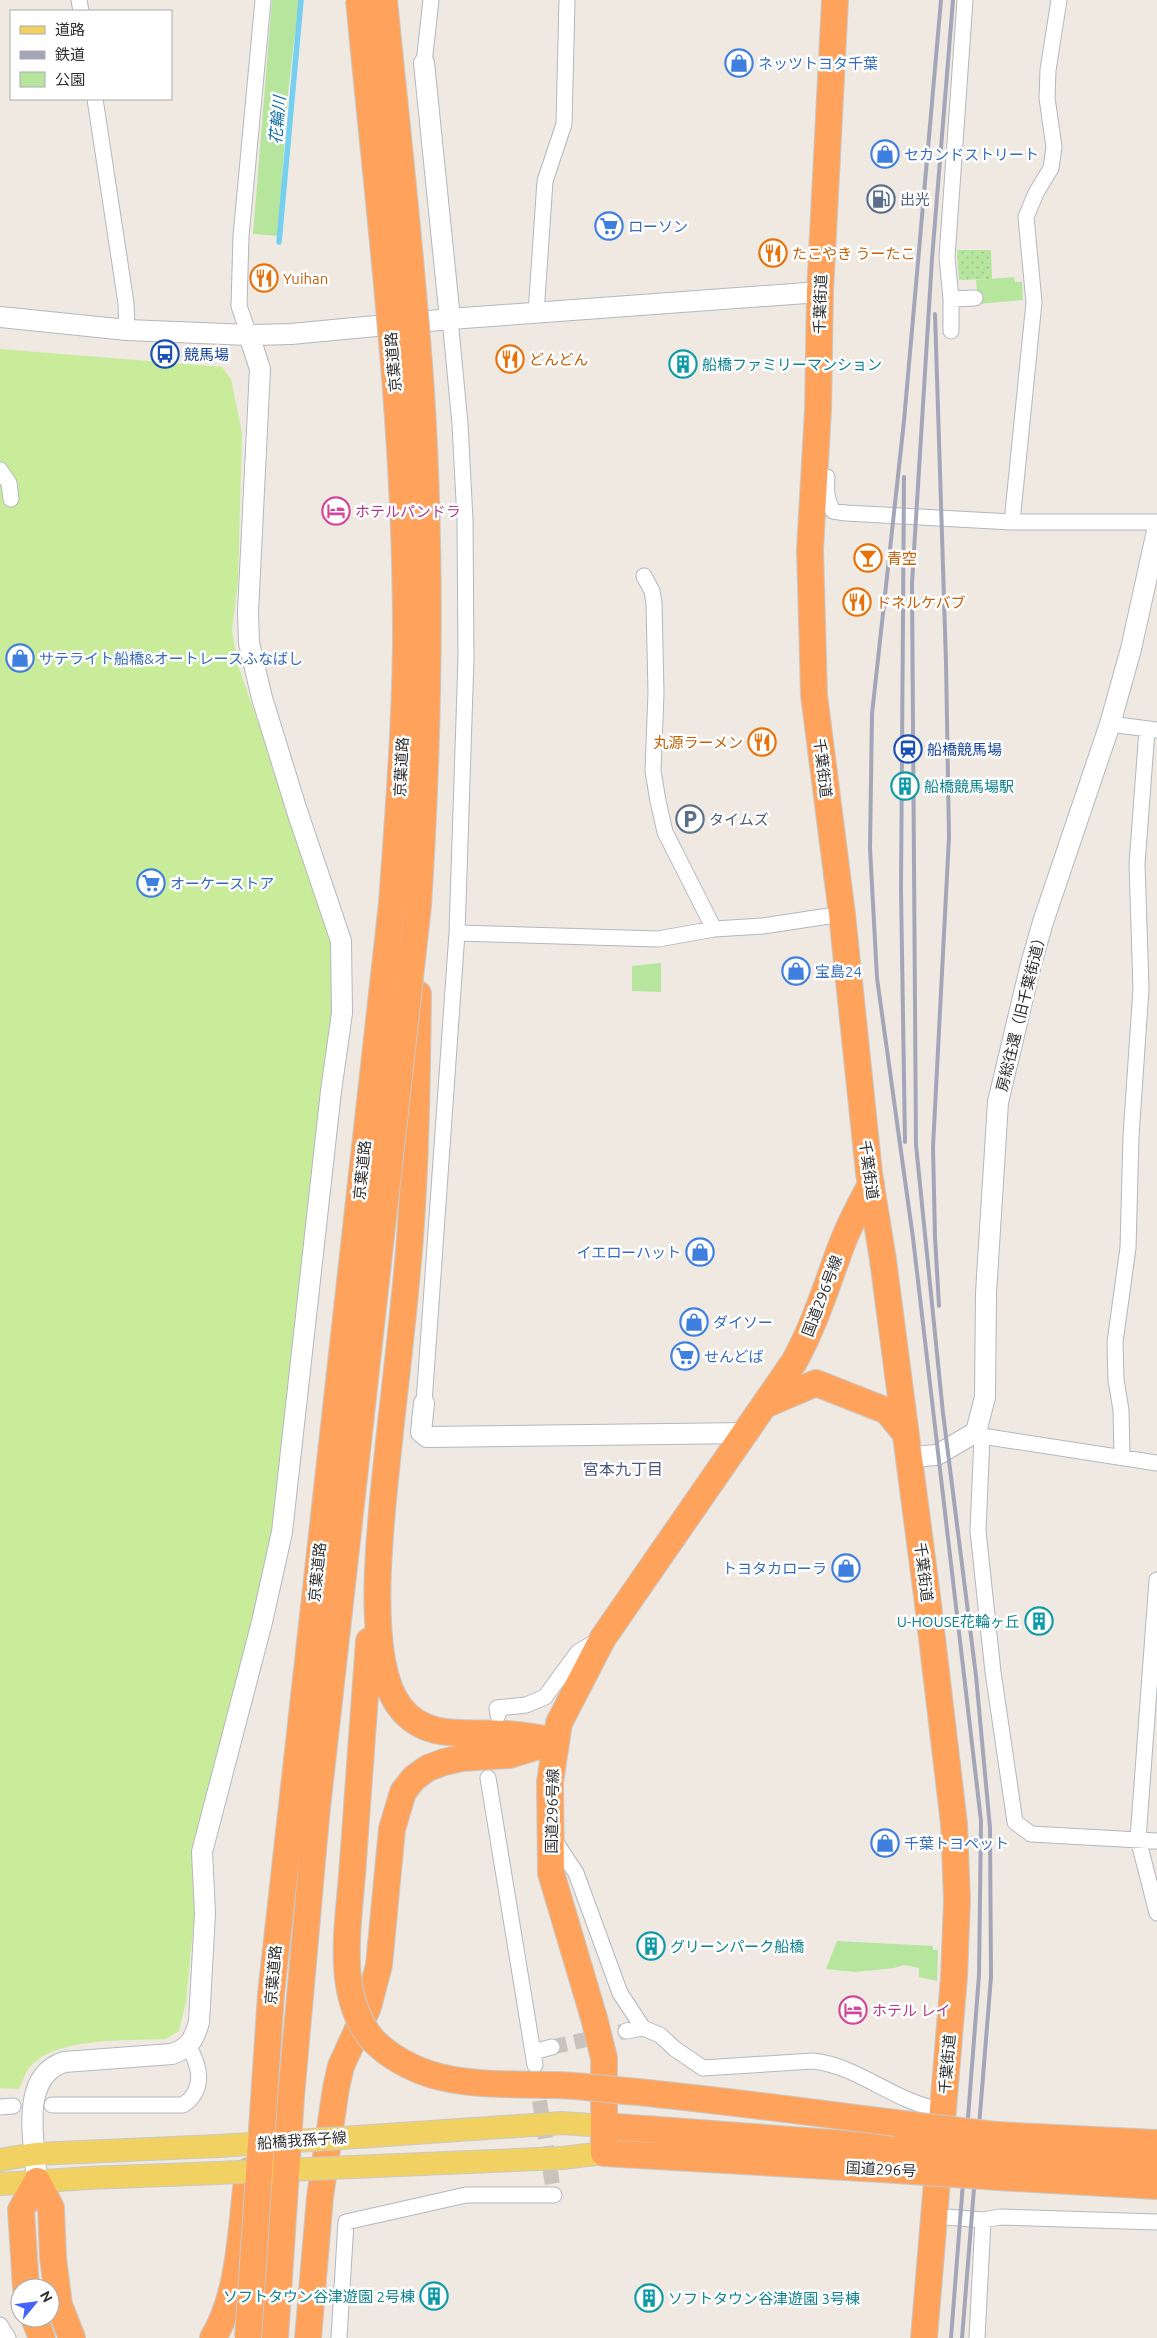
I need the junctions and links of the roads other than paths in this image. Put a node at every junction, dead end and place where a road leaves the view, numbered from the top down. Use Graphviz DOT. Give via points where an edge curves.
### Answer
graph roads {
  1 [pos="263,0"];
  2 [pos="359,0"];
  3 [pos="384,0"];
  4 [pos="431,0"];
  5 [pos="567,0"];
  6 [pos="835,0"];
  7 [pos="965,0"];
  8 [pos="1059,0"];
  9 [pos="424,63"];
  10 [pos="95,100"];
  11 [pos="820,292"];
  12 [pos="951,298"];
  13 [pos="975,298"];
  14 [pos="536,313"];
  15 [pos="0,317"];
  16 [pos="450,320"];
  17 [pos="127,330"];
  18 [pos="951,331"];
  19 [pos="249,335"];
  20 [pos="818,410"];
  21 [pos="0,470"];
  22 [pos="11,499"];
  23 [pos="1012,522"];
  24 [pos="1157,522"];
  25 [pos="1157,531"];
  26 [pos="644,576"];
  27 [pos="1110,724"];
  28 [pos="1152,730"];
  29 [pos="418,906"];
  30 [pos="842,914"];
  31 [pos="714,929"];
  32 [pos="457,933"];
  33 [pos="871,1184"];
  34 [pos="424,1403"];
  35 [pos="767,1404"];
  36 [pos="746,1433"];
  37 [pos="979,1434"];
  38 [pos="907,1445"];
  39 [pos="1122,1456"];
  40 [pos="1157,1463"];
  41 [pos="379,1556"];
  42 [pos="1157,1580"];
  43 [pos="603,1638"];
  44 [pos="498,1715"];
  45 [pos="556,1741"];
  46 [pos="488,1778"];
  47 [pos="549,1833"];
  48 [pos="1138,1839"];
  49 [pos="1157,1841"];
  50 [pos="1157,1913"];
  51 [pos="271,1994"];
  52 [pos="643,2028"];
  53 [pos="626,2032"];
  54 [pos="188,2046"];
  55 [pos="552,2047"];
  56 [pos="52,2105"];
  57 [pos="943,2110"];
  58 [pos="605,2126"];
  59 [pos="1157,2144"];
  60 [pos="604,2153"];
  61 [pos="35,2154"];
  62 [pos="997,2155"];
  63 [pos="899,2159"];
  64 [pos="0,2160"];
  65 [pos="1157,2162"];
  66 [pos="37,2181"];
  67 [pos="0,2184"];
  68 [pos="1157,2186"];
  69 [pos="554,2195"];
  70 [pos="934,2216"];
  71 [pos="983,2220"];
  72 [pos="1157,2222"];
  73 [pos="25,2278"];
  74 [pos="0,2325"];
  75 [pos="8,2338"];
  76 [pos="72,2338"];
  77 [pos="213,2338"];
  78 [pos="248,2338"];
  79 [pos="275,2338"];
  80 [pos="308,2338"];
  81 [pos="339,2338"];
  82 [pos="924,2338"];
  83 [pos="977,2338"];
  1 -- 19 [label="street" via="240,236 239,306"];
  2 -- 51 [label="highway, 京葉道路, bridge" via="396,392 406,644 392,903"];
  3 -- 29 [label="highway, 京葉道路, bridge" via="421,391 426,511 427,766"];
  4 -- 9 [label="street"];
  5 -- 14 [label="street" via="564,124 545,181"];
  6 -- 11 [label="highway, 千葉街道"];
  7 -- 12 [label="street" via="946,257"];
  8 -- 23 [label="street" via="1048,70 1047,98 1054,147 1051,168 1026,217 1034,302"];
  9 -- 16 [label="street"];
  10 -- 17 [label="street" via="126,303"];
  11 -- 14 [label="street"];
  11 -- 20 [label="highway, 千葉街道"];
  12 -- 13 [label="street"];
  12 -- 18 [label="street"];
  14 -- 16 [label="street"];
  15 -- 17 [label="street"];
  16 -- 19 [label="street"];
  16 -- 32 [label="street" via="465,520 466,667"];
  17 -- 19 [label="street"];
  19 -- 54 [label="street" via="260,369 249,642 275,742 341,941 342,1013 282,1532 202,1852 205,1913 202,1997 197,2031"];
  20 -- 23 [label="street" via="829,422 826,495 833,511"];
  20 -- 30 [label="highway, 千葉街道" via="810,549 813,677"];
  21 -- 22 [label="street" via="10,484"];
  23 -- 24 [label="street"];
  25 -- 27 [label="street, 房総往還（旧千葉街道）"];
  26 -- 31 [label="street" via="654,603 656,693 653,771 658,801 665,832"];
  27 -- 28 [label="street"];
  27 -- 37 [label="street, 房総往還（旧千葉街道）" via="1043,922 998,1102 986,1293 985,1397"];
  28 -- 39 [label="street" via="1137,864 1141,989 1131,1136 1128,1248 1115,1342"];
  29 -- 41 [label="highway, bridge" via="417,1117 410,1239"];
  29 -- 79 [label="highway, 京葉道路, bridge" via="316,1817 291,2097"];
  30 -- 31 [label="street" via="763,926"];
  30 -- 33 [label="highway, 千葉街道"];
  31 -- 32 [label="street" via="658,939"];
  32 -- 34 [label="street"];
  33 -- 35 [label="highway, 国道296号線" via="842,1242 807,1339"];
  33 -- 38 [label="highway, 千葉街道"];
  34 -- 36 [label="street" via="421,1432 428,1437"];
  35 -- 36 [label="highway, 国道296号線"];
  35 -- 38 [label="highway" via="816,1383 887,1412"];
  36 -- 43 [label="highway, 国道296号線"];
  37 -- 38 [label="street" via="937,1455"];
  37 -- 39 [label="street"];
  37 -- 48 [label="street" via="978,1531 993,1672 1015,1822 1031,1834"];
  38 -- 57 [label="highway, 千葉街道" via="954,1834 957,1900 954,1977"];
  39 -- 40 [label="street"];
  41 -- 45 [label="highway" via="378,1617 383,1671 400,1708 414,1721 449,1733 507,1734"];
  41 -- 62 [label="highway, bridge" via="367,1653 348,1964 357,2015 373,2040 415,2069 464,2081 559,2085 698,2098 885,2123"];
  42 -- 48 [label="street"];
  43 -- 44 [label="street" via="578,1652 545,1697 526,1705 497,1708"];
  43 -- 45 [label="highway, 国道296号線" via="559,1723"];
  45 -- 47 [label="highway, 国道296号線" via="550,1782"];
  45 -- 80 [label="highway" via="509,1755 444,1762 414,1778 403,1792 392,1829 375,1986 341,2066 336,2088 320,2197"];
  46 -- 55 [label="street" via="534,2058"];
  47 -- 52 [label="street" via="576,1873 620,1993"];
  47 -- 58 [label="highway, 国道296号線" via="551,1873 604,2058"];
  48 -- 49 [label="street"];
  48 -- 50 [label="street"];
  51 -- 77 [label="highway, bridge" via="231,2294 224,2318"];
  51 -- 78 [label="highway, 京葉道路, bridge"];
  52 -- 53 [label="street"];
  52 -- 57 [label="street" via="660,2035 703,2068 813,2060 831,2063 906,2100"];
  54 -- 56 [label="street" via="198,2061 198,2079 195,2096 184,2105"];
  54 -- 61 [label="street" via="172,2054 74,2060 54,2065 36,2085 32,2111"];
  57 -- 70 [label="highway, 千葉街道"];
  58 -- 60 [label="highway, 国道296号線"];
  58 -- 61 [label="main road, 船橋我孫子線, bridge" via="562,2123 218,2146"];
  58 -- 63 [label="highway, 国道296号"];
  59 -- 62 [label="highway"];
  60 -- 63 [label="highway, 国道296号"];
  60 -- 66 [label="main road, 船橋我孫子線, bridge" via="562,2158"];
  61 -- 64 [label="main road, 船橋我孫子線"];
  61 -- 66 [label="street"];
  62 -- 63 [label="highway, 国道296号, bridge"];
  62 -- 65 [label="highway, 国道296号"];
  62 -- 68 [label="highway, 国道296号"];
  66 -- 67 [label="main road, 船橋我孫子線"];
  66 -- 73 [label="highway" via="21,2210"];
  66 -- 76 [label="highway" via="51,2208 59,2305"];
  69 -- 81 [label="street" via="466,2195 346,2222"];
  70 -- 71 [label="street"];
  70 -- 82 [label="highway, 千葉街道"];
  71 -- 72 [label="street" via="1000,2217"];
  71 -- 83 [label="street"];
  74 -- 75 [label="street"];
}
